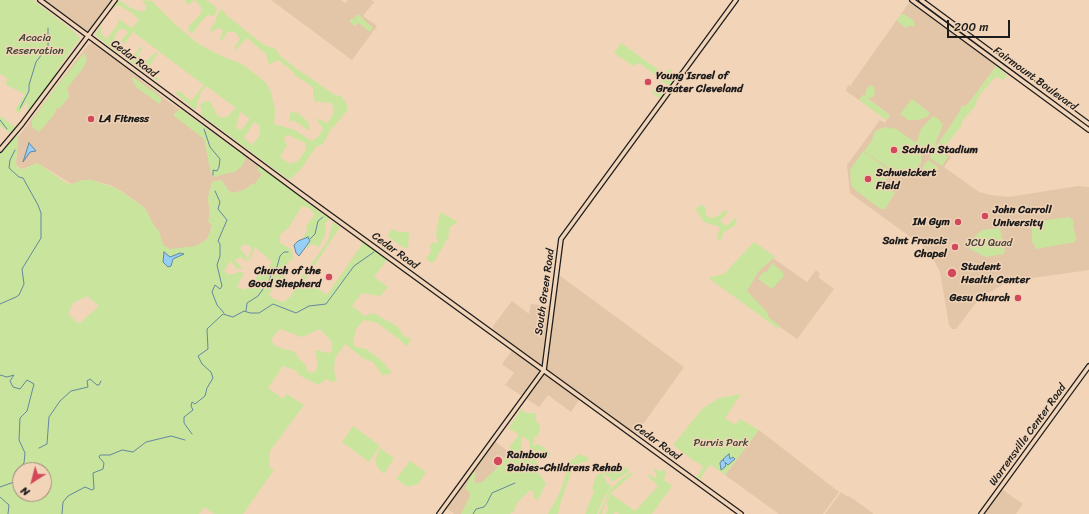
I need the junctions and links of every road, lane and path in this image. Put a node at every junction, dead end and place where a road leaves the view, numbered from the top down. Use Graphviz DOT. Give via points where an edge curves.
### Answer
graph roads {
  1 [pos="40,0"];
  2 [pos="114,0"];
  3 [pos="736,0"];
  4 [pos="912,0"];
  5 [pos="921,0"];
  6 [pos="938,12"];
  7 [pos="934,16"];
  8 [pos="88,35"];
  9 [pos="1089,124"];
  10 [pos="1089,130"];
  11 [pos="0,150"];
  12 [pos="1089,366"];
  13 [pos="544,370"];
  14 [pos="439,514"];
  15 [pos="741,514"];
  16 [pos="981,514"];
  1 -- 8 [label="main road, Cedar Road"];
  2 -- 8 [label="main road"];
  3 -- 13 [label="main road, South Green Road" via="561,239"];
  4 -- 7 [label="main road, Fairmount Boulevard"];
  5 -- 6 [label="main road, Fairmount Boulevard"];
  6 -- 7 [label="main road"];
  6 -- 9 [label="main road, Fairmount Boulevard"];
  7 -- 10 [label="main road, Fairmount Boulevard"];
  8 -- 11 [label="main road"];
  8 -- 13 [label="main road, Cedar Road"];
  12 -- 16 [label="main road, Warrensville Center Road"];
  13 -- 14 [label="main road, South Green Road"];
  13 -- 15 [label="main road, Cedar Road"];
}
